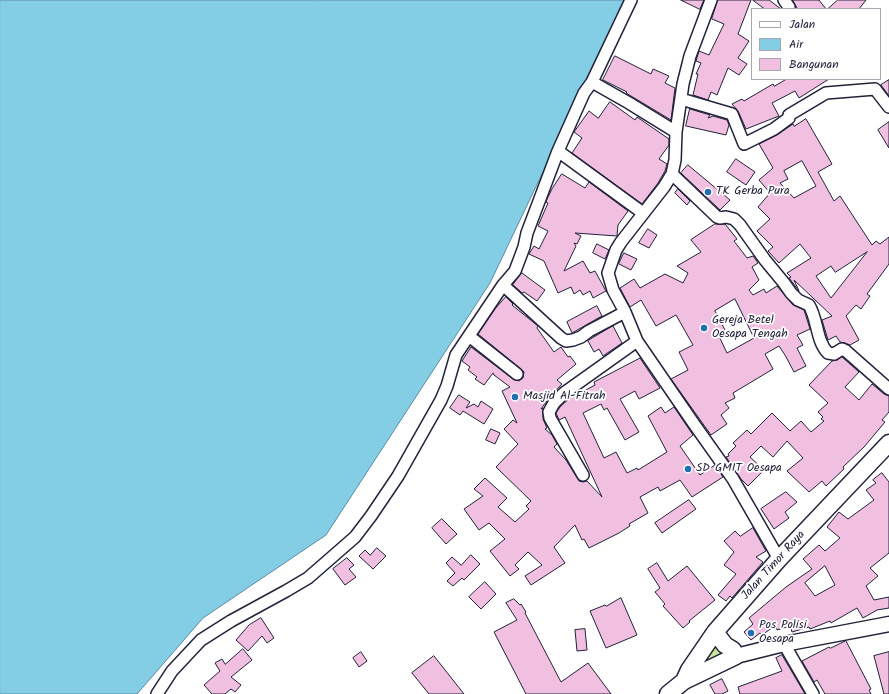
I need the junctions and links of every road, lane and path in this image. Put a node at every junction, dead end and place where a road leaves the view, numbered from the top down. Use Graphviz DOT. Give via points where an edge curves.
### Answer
graph roads {
  1 [pos="631,0"];
  2 [pos="711,0"];
  3 [pos="592,82"];
  4 [pos="681,99"];
  5 [pos="889,107"];
  6 [pos="676,132"];
  7 [pos="558,151"];
  8 [pos="672,174"];
  9 [pos="643,213"];
  10 [pos="503,285"];
  11 [pos="625,312"];
  12 [pos="469,336"];
  13 [pos="637,341"];
  14 [pos="517,374"];
  15 [pos="889,389"];
  16 [pos="889,443"];
  17 [pos="583,475"];
  18 [pos="779,559"];
  19 [pos="889,624"];
  20 [pos="715,632"];
  21 [pos="784,644"];
  22 [pos="736,656"];
  23 [pos="684,681"];
  24 [pos="157,694"];
  25 [pos="668,694"];
  26 [pos="812,694"];
  1 -- 3 [label="street"];
  2 -- 4 [label="street" via="690,56"];
  3 -- 6 [label="street"];
  3 -- 7 [label="street" via="584,93"];
  4 -- 5 [label="street" via="732,114 744,144 774,129 789,118 789,115 826,93 875,89"];
  4 -- 6 [label="street"];
  6 -- 8 [label="street"];
  7 -- 9 [label="street"];
  7 -- 10 [label="street" via="527,233 520,259 515,271"];
  8 -- 9 [label="street"];
  8 -- 15 [label="street" via="717,217 734,219 740,225 791,293 809,305 822,346 828,354 834,354 842,349 846,351"];
  9 -- 11 [label="street" via="616,250 608,273 613,290"];
  10 -- 11 [label="street" via="566,341 581,337 589,330"];
  10 -- 12 [label="street"];
  11 -- 13 [label="street"];
  12 -- 14 [label="street"];
  12 -- 24 [label="street" via="456,356 441,400 421,437 398,476 355,537 308,578 200,640 172,671"];
  13 -- 17 [label="street" via="564,393 549,412"];
  13 -- 18 [label="street" via="733,479"];
  16 -- 18 [label="highway, Jalan Timor Raya"];
  18 -- 20 [label="highway, Jalan Timor Raya"];
  19 -- 21 [label="main road"];
  20 -- 22 [label="highway"];
  20 -- 23 [label="highway, Jalan Timor Raya"];
  21 -- 22 [label="main road"];
  21 -- 26 [label="street"];
  22 -- 23 [label="highway"];
  23 -- 25 [label="highway, Jalan Timor Raya"];
}
